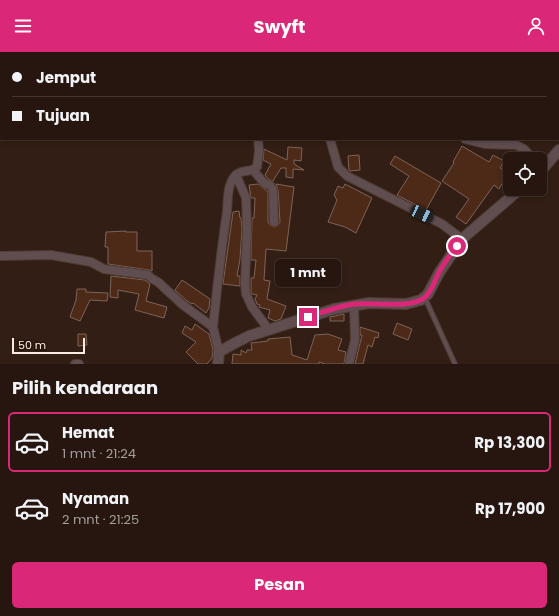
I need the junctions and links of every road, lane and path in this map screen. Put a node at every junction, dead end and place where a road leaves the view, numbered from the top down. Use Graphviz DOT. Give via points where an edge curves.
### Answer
graph roads {
  1 [pos="258,140"];
  2 [pos="330,140"];
  3 [pos="469,140"];
  4 [pos="559,150"];
  5 [pos="527,152"];
  6 [pos="547,163"];
  7 [pos="253,170"];
  8 [pos="236,175"];
  9 [pos="512,196"];
  10 [pos="274,222"];
  11 [pos="462,239"];
  12 [pos="0,256"];
  13 [pos="425,298"];
  14 [pos="354,305"];
  15 [pos="214,328"];
  16 [pos="269,330"];
  17 [pos="219,352"];
  18 [pos="75,364"];
  19 [pos="78,364"];
  20 [pos="218,364"];
  21 [pos="349,364"];
  22 [pos="455,364"];
  1 -- 7 [label="street" via="257,167"];
  2 -- 11 [label="street" via="338,167 347,176 442,224"];
  3 -- 5 [label="street" via="485,144 516,145"];
  4 -- 6 [label="street"];
  7 -- 8 [label="street"];
  7 -- 10 [label="street" via="273,190"];
  8 -- 15 [label="street" via="230,187 224,222"];
  8 -- 16 [label="street" via="246,198 246,294"];
  9 -- 11 [label="street"];
  11 -- 13 [label="street"];
  12 -- 15 [label="street" via="59,256 91,262 104,268 148,275"];
  13 -- 14 [label="street" via="406,304"];
  13 -- 22 [label="lane"];
  14 -- 16 [label="street"];
  14 -- 21 [label="street" via="355,340"];
  15 -- 17 [label="street"];
  16 -- 17 [label="street"];
  17 -- 20 [label="street"];
  18 -- 19 [label="street"];
}
